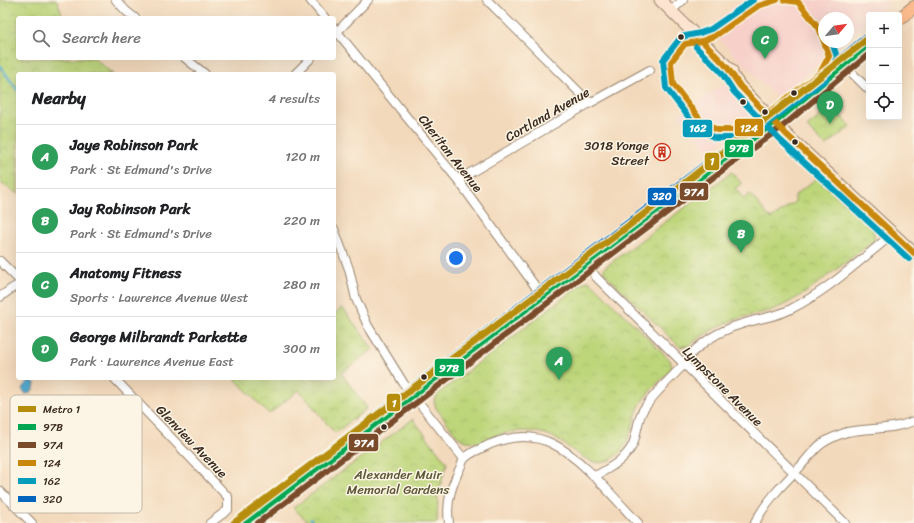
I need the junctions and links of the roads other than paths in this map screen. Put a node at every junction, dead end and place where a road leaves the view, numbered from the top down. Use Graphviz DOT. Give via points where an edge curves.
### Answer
graph roads {
  1 [pos="116,0"];
  2 [pos="310,0"];
  3 [pos="368,0"];
  4 [pos="487,0"];
  5 [pos="660,0"];
  6 [pos="682,0"];
  7 [pos="914,7"];
  8 [pos="671,11"];
  9 [pos="132,16"];
  10 [pos="323,16"];
  11 [pos="902,17"];
  12 [pos="336,31"];
  13 [pos="336,33"];
  14 [pos="866,47"];
  15 [pos="188,60"];
  16 [pos="309,60"];
  17 [pos="844,65"];
  18 [pos="650,70"];
  19 [pos="202,72"];
  20 [pos="297,72"];
  21 [pos="866,87"];
  22 [pos="590,103"];
  23 [pos="777,120"];
  24 [pos="458,180"];
  25 [pos="894,233"];
  26 [pos="336,234"];
  27 [pos="914,252"];
  28 [pos="0,261"];
  29 [pos="586,264"];
  30 [pos="16,277"];
  31 [pos="16,286"];
  32 [pos="543,297"];
  33 [pos="0,298"];
  34 [pos="684,364"];
  35 [pos="116,380"];
  36 [pos="130,395"];
  37 [pos="413,396"];
  38 [pos="142,407"];
  39 [pos="914,422"];
  40 [pos="464,459"];
  41 [pos="794,473"];
  42 [pos="594,477"];
  43 [pos="0,491"];
  44 [pos="10,501"];
  45 [pos="22,513"];
  46 [pos="32,523"];
  47 [pos="210,523"];
  48 [pos="245,523"];
  49 [pos="449,523"];
  50 [pos="638,523"];
  51 [pos="755,523"];
  52 [pos="845,523"];
  1 -- 9 [label="street"];
  2 -- 10 [label="street"];
  3 -- 12 [label="street"];
  4 -- 22 [label="street"];
  5 -- 8 [label="main road"];
  6 -- 8 [label="street"];
  7 -- 11 [label="main road"];
  8 -- 23 [label="main road" via="727,67 740,86"];
  13 -- 24 [label="street, Cheritan Avenue"];
  14 -- 17 [label="main road"];
  15 -- 19 [label="street"];
  16 -- 20 [label="street"];
  17 -- 21 [label="street"];
  17 -- 23 [label="main road"];
  18 -- 22 [label="street, Cortland Avenue"];
  22 -- 24 [label="street, Cortland Avenue"];
  23 -- 25 [label="main road" via="806,153"];
  23 -- 29 [label="main road"];
  24 -- 32 [label="street, Cheritan Avenue"];
  25 -- 27 [label="main road"];
  25 -- 34 [label="street" via="807,300 783,313 741,324 717,334 692,352"];
  26 -- 37 [label="street" via="361,312"];
  28 -- 30 [label="street"];
  29 -- 32 [label="main road"];
  29 -- 34 [label="street, Lympstone Avenue"];
  31 -- 33 [label="street"];
  32 -- 37 [label="main road"];
  34 -- 41 [label="street, Lympstone Avenue"];
  34 -- 42 [label="street" via="645,408 629,450"];
  35 -- 36 [label="street, Glenview Avenue"];
  37 -- 40 [label="street"];
  37 -- 48 [label="main road"];
  38 -- 47 [label="street, Glenview Avenue" via="228,497 228,510"];
  39 -- 41 [label="street" via="892,428 839,434 820,445"];
  40 -- 42 [label="street" via="498,441 518,437 541,439 562,449"];
  40 -- 49 [label="street" via="450,493"];
  41 -- 51 [label="street" via="771,497"];
  41 -- 52 [label="street, Lympstone Avenue"];
  42 -- 50 [label="street"];
  43 -- 44 [label="street"];
  45 -- 46 [label="street"];
}
